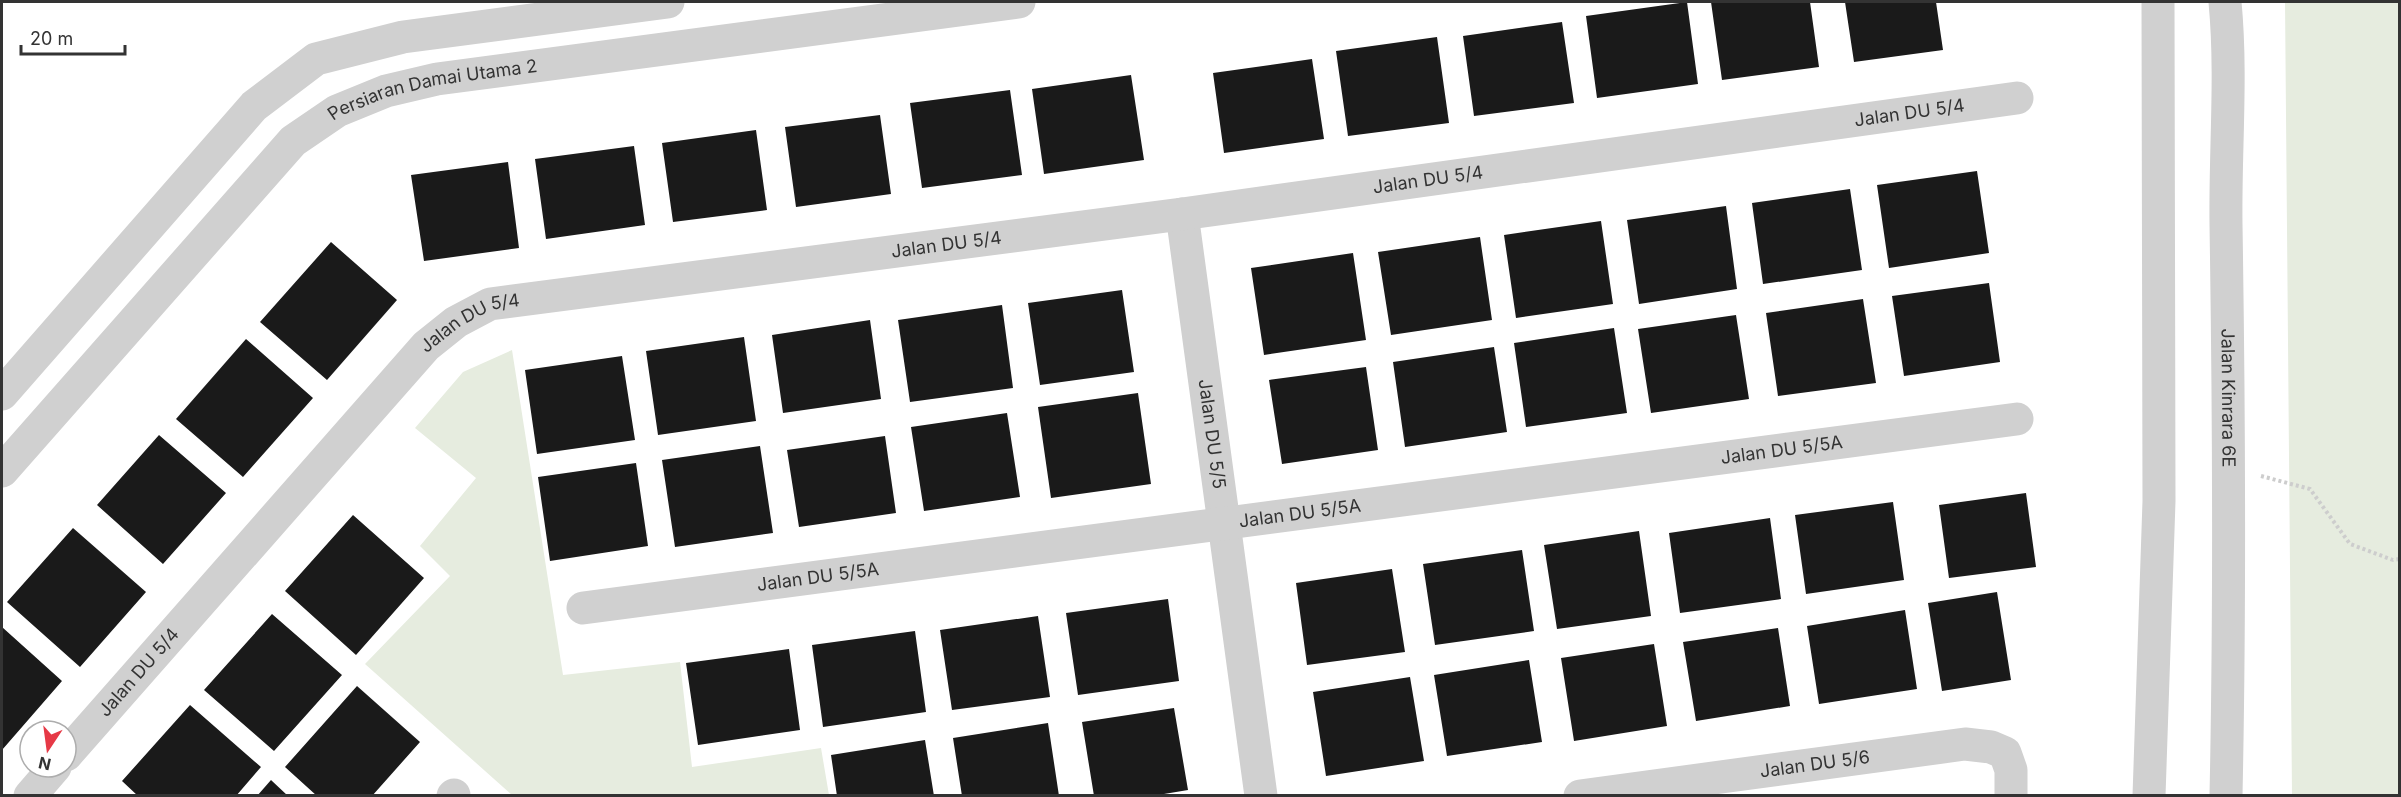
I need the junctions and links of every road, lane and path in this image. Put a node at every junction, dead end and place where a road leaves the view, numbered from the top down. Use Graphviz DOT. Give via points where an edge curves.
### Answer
graph roads {
  1 [pos="668,2"];
  2 [pos="1019,2"];
  3 [pos="2158,2"];
  4 [pos="2225,2"];
  5 [pos="802,16"];
  6 [pos="2017,98"];
  7 [pos="1182,214"];
  8 [pos="2,394"];
  9 [pos="2017,419"];
  10 [pos="2230,467"];
  11 [pos="2,471"];
  12 [pos="1223,524"];
  13 [pos="2400,559"];
  14 [pos="583,608"];
  15 [pos="78,741"];
  16 [pos="45,779"];
  17 [pos="30,795"];
  18 [pos="1261,795"];
  19 [pos="1580,795"];
  20 [pos="2011,795"];
  21 [pos="2149,795"];
  22 [pos="2226,795"];
  1 -- 8 [label="street" via="403,37 316,58 254,106"];
  2 -- 5 [label="street, Persiaran Damai Utama 2"];
  3 -- 21 [label="street" via="2159,501"];
  4 -- 10 [label="street, Jalan Kinrara 6E" via="2229,45 2226,192"];
  5 -- 11 [label="street, Persiaran Damai Utama 2" via="437,79 386,91 337,111 292,141"];
  6 -- 7 [label="street, Jalan DU 5/4"];
  7 -- 12 [label="street, Jalan DU 5/5"];
  7 -- 15 [label="street, Jalan DU 5/4" via="490,304 456,322 426,346"];
  9 -- 12 [label="street, Jalan DU 5/5A"];
  10 -- 13 [label="path" via="2310,489 2350,544"];
  10 -- 22 [label="street, Jalan Kinrara 6E"];
  12 -- 14 [label="street, Jalan DU 5/5A"];
  12 -- 18 [label="street, Jalan DU 5/5"];
  16 -- 17 [label="street"];
  19 -- 20 [label="street, Jalan DU 5/6" via="1965,744 2005,753 2011,770"];
}
